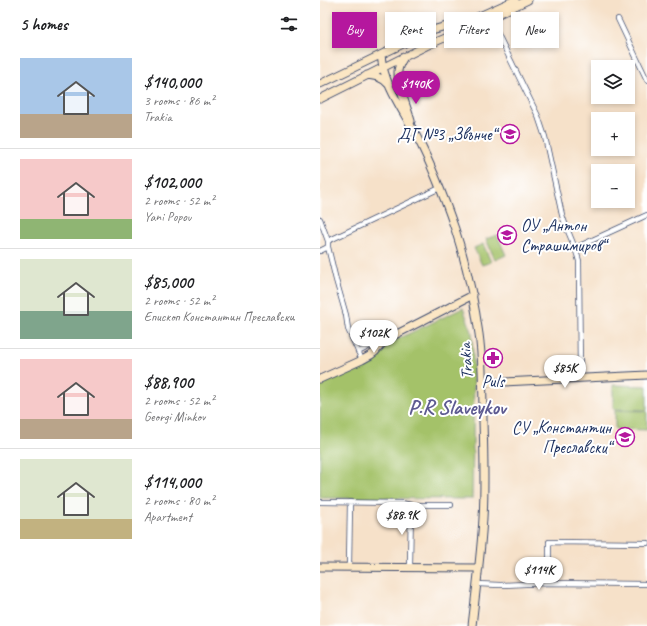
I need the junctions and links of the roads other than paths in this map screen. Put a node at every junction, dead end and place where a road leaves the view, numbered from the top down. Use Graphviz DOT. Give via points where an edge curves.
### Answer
graph roads {
  1 [pos="515,0"];
  2 [pos="528,0"];
  3 [pos="503,12"];
  4 [pos="618,19"];
  5 [pos="444,38"];
  6 [pos="503,45"];
  7 [pos="381,55"];
  8 [pos="404,57"];
  9 [pos="386,66"];
  10 [pos="367,75"];
  11 [pos="647,80"];
  12 [pos="320,84"];
  13 [pos="388,84"];
  14 [pos="400,86"];
  15 [pos="320,99"];
  16 [pos="412,129"];
  17 [pos="440,188"];
  18 [pos="647,214"];
  19 [pos="320,219"];
  20 [pos="328,241"];
  21 [pos="328,247"];
  22 [pos="575,248"];
  23 [pos="320,251"];
  24 [pos="473,295"];
  25 [pos="385,340"];
  26 [pos="358,352"];
  27 [pos="362,360"];
  28 [pos="647,375"];
  29 [pos="320,379"];
  30 [pos="580,379"];
  31 [pos="483,383"];
  32 [pos="320,502"];
  33 [pos="350,502"];
  34 [pos="411,505"];
  35 [pos="451,505"];
  36 [pos="647,543"];
  37 [pos="320,567"];
  38 [pos="349,567"];
  39 [pos="410,567"];
  40 [pos="478,568"];
  41 [pos="549,583"];
  42 [pos="477,584"];
  43 [pos="647,584"];
  44 [pos="472,626"];
  1 -- 7 [label="main road" via="474,18 432,30"];
  2 -- 3 [label="main road"];
  4 -- 11 [label="street"];
  5 -- 8 [label="main road"];
  6 -- 22 [label="street" via="538,116 565,226"];
  7 -- 9 [label="main road"];
  7 -- 12 [label="main road"];
  8 -- 9 [label="main road"];
  8 -- 14 [label="main road" via="398,72"];
  9 -- 10 [label="main road"];
  9 -- 13 [label="main road, Trakia"];
  9 -- 14 [label="main road"];
  10 -- 13 [label="main road" via="382,78"];
  10 -- 15 [label="main road"];
  13 -- 16 [label="main road, Trakia"];
  14 -- 16 [label="main road, Trakia"];
  16 -- 17 [label="main road, Trakia"];
  17 -- 20 [label="street"];
  17 -- 24 [label="main road, Trakia" via="455,229"];
  18 -- 22 [label="street"];
  19 -- 20 [label="street"];
  20 -- 21 [label="street"];
  21 -- 23 [label="street"];
  21 -- 26 [label="street" via="348,329"];
  22 -- 30 [label="street" via="579,261"];
  24 -- 25 [label="main road"];
  24 -- 31 [label="main road, Trakia" via="480,336"];
  25 -- 26 [label="street"];
  25 -- 27 [label="main road" via="375,352"];
  26 -- 27 [label="street"];
  27 -- 29 [label="main road"];
  28 -- 30 [label="main road"];
  30 -- 31 [label="main road"];
  31 -- 40 [label="main road, Trakia" via="484,490"];
  32 -- 33 [label="street"];
  33 -- 34 [label="street"];
  33 -- 38 [label="street"];
  34 -- 35 [label="street"];
  34 -- 39 [label="street"];
  36 -- 41 [label="street" via="549,542"];
  37 -- 38 [label="main road"];
  38 -- 39 [label="main road"];
  39 -- 40 [label="main road"];
  40 -- 42 [label="main road, Trakia"];
  41 -- 42 [label="street"];
  41 -- 43 [label="street"];
  42 -- 44 [label="main road, Trakia"];
}
